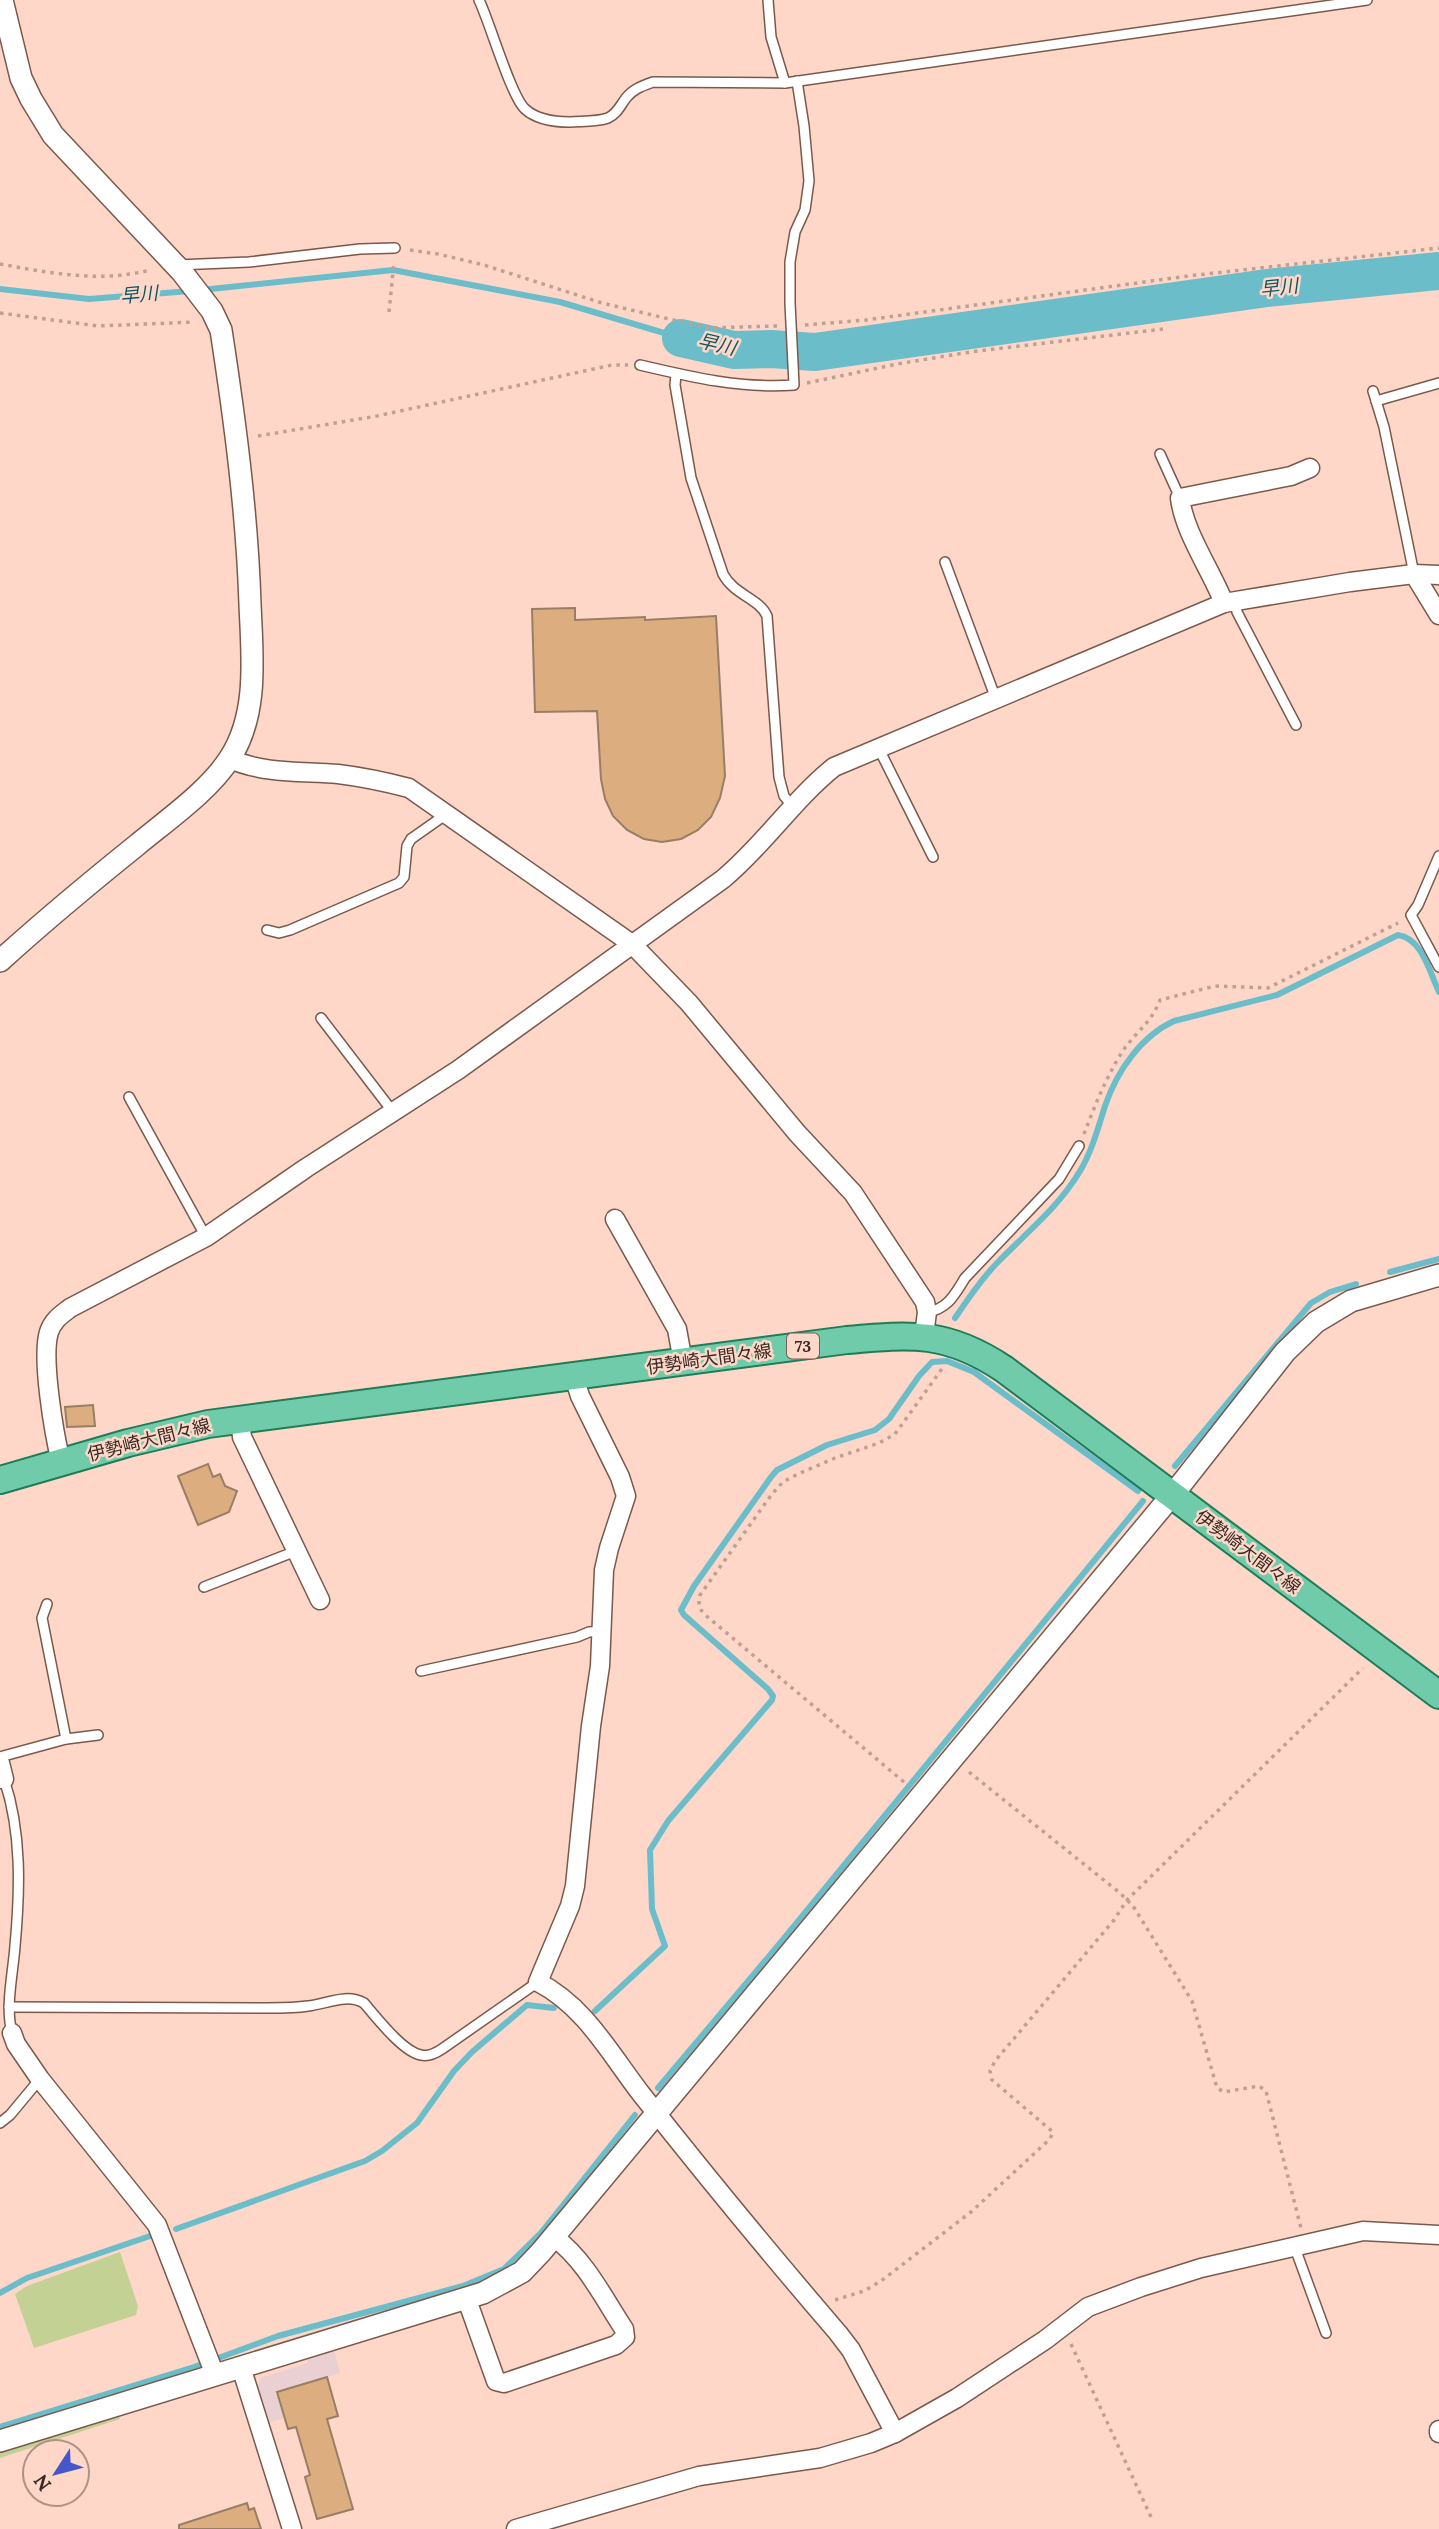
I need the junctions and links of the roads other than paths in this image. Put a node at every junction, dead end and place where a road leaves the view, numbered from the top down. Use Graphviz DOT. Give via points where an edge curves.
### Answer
graph roads {
  1 [pos="2,0"];
  2 [pos="479,0"];
  3 [pos="768,0"];
  4 [pos="1367,0"];
  5 [pos="797,81"];
  6 [pos="785,83"];
  7 [pos="394,253"];
  8 [pos="179,268"];
  9 [pos="640,365"];
  10 [pos="676,374"];
  11 [pos="1439,383"];
  12 [pos="1160,454"];
  13 [pos="1310,468"];
  14 [pos="1180,498"];
  15 [pos="945,562"];
  16 [pos="1414,574"];
  17 [pos="1439,575"];
  18 [pos="1229,602"];
  19 [pos="1439,615"];
  20 [pos="996,699"];
  21 [pos="1296,724"];
  22 [pos="879,749"];
  23 [pos="230,759"];
  24 [pos="793,807"];
  25 [pos="445,815"];
  26 [pos="1439,856"];
  27 [pos="933,857"];
  28 [pos="267,930"];
  29 [pos="632,944"];
  30 [pos="0,961"];
  31 [pos="1439,967"];
  32 [pos="321,1018"];
  33 [pos="129,1097"];
  34 [pos="394,1112"];
  35 [pos="1079,1146"];
  36 [pos="615,1219"];
  37 [pos="206,1237"];
  38 [pos="1439,1275"];
  39 [pos="926,1324"];
  40 [pos="683,1363"];
  41 [pos="574,1377"];
  42 [pos="240,1420"];
  43 [pos="61,1462"];
  44 [pos="0,1480"];
  45 [pos="1172,1494"];
  46 [pos="296,1551"];
  47 [pos="204,1587"];
  48 [pos="320,1600"];
  49 [pos="47,1604"];
  50 [pos="601,1631"];
  51 [pos="421,1671"];
  52 [pos="1439,1695"];
  53 [pos="98,1735"];
  54 [pos="66,1739"];
  55 [pos="0,1757"];
  56 [pos="1,1774"];
  57 [pos="538,1982"];
  58 [pos="9,2007"];
  59 [pos="12,2033"];
  60 [pos="40,2079"];
  61 [pos="657,2112"];
  62 [pos="0,2123"];
  63 [pos="1439,2235"];
  64 [pos="554,2237"];
  65 [pos="1300,2246"];
  66 [pos="466,2298"];
  67 [pos="1326,2333"];
  68 [pos="241,2367"];
  69 [pos="215,2375"];
  70 [pos="895,2433"];
  71 [pos="0,2441"];
  72 [pos="525,2528"];
  73 [pos="292,2529"];
  1 -- 8 [label="street" via="21,78 53,135"];
  2 -- 6 [label="lane" via="516,96 525,109 543,119 561,122 609,117 637,88 653,82"];
  3 -- 6 [label="lane" via="771,37"];
  4 -- 5 [label="lane"];
  5 -- 6 [label="lane"];
  5 -- 10 [label="lane" via="808,181 790,262 794,385 725,383"];
  7 -- 8 [label="lane" via="360,249"];
  8 -- 23 [label="street" via="221,330 237,439 249,564 252,684 241,735"];
  9 -- 10 [label="lane"];
  10 -- 24 [label="lane" via="691,478 723,574 731,587 767,615 779,777 784,796"];
  11 -- 16 [label="lane" via="1375,396"];
  12 -- 14 [label="lane"];
  13 -- 14 [label="street" via="1291,476"];
  14 -- 18 [label="street" via="1195,540"];
  15 -- 20 [label="lane"];
  16 -- 17 [label="street"];
  16 -- 18 [label="street"];
  16 -- 19 [label="street"];
  18 -- 20 [label="street"];
  18 -- 21 [label="lane"];
  20 -- 22 [label="street"];
  22 -- 24 [label="street" via="834,766"];
  22 -- 27 [label="lane"];
  23 -- 25 [label="street" via="268,771 378,779 409,788"];
  23 -- 30 [label="street" via="194,796"];
  24 -- 29 [label="street" via="746,861"];
  25 -- 28 [label="lane" via="411,839 399,883 290,930"];
  25 -- 29 [label="street"];
  26 -- 31 [label="lane" via="1411,915"];
  29 -- 34 [label="street"];
  29 -- 39 [label="street" via="853,1193 925,1302"];
  32 -- 34 [label="lane"];
  33 -- 37 [label="lane"];
  34 -- 37 [label="street"];
  35 -- 39 [label="lane" via="1059,1179"];
  36 -- 40 [label="street" via="677,1329"];
  37 -- 43 [label="street" via="56,1319 46,1346"];
  38 -- 45 [label="street" via="1351,1301 1316,1322 1285,1352"];
  39 -- 40 [label="main road, 伊勢崎大間々線 / 73" via="895,1335"];
  39 -- 45 [label="main road, 伊勢崎大間々線 / 73" via="1004,1369"];
  40 -- 41 [label="main road, 伊勢崎大間々線 / 73"];
  41 -- 42 [label="main road, 伊勢崎大間々線 / 73"];
  41 -- 50 [label="street" via="626,1496 608,1548"];
  42 -- 43 [label="main road, 伊勢崎大間々線 / 73" via="189,1428"];
  42 -- 46 [label="street" via="242,1437"];
  43 -- 44 [label="main road, 伊勢崎大間々線 / 73"];
  45 -- 52 [label="main road, 伊勢崎大間々線 / 73"];
  45 -- 61 [label="street"];
  46 -- 47 [label="lane"];
  46 -- 48 [label="street"];
  49 -- 54 [label="lane" via="42,1618"];
  50 -- 51 [label="lane"];
  50 -- 57 [label="street" via="575,1886"];
  53 -- 54 [label="lane"];
  54 -- 55 [label="lane"];
  56 -- 58 [label="lane" via="16,1831 19,1878"];
  57 -- 58 [label="lane" via="428,2055 407,2048 357,1999 268,2008"];
  57 -- 61 [label="street" via="564,1998 587,2021"];
  58 -- 59 [label="lane"];
  59 -- 60 [label="street"];
  60 -- 62 [label="lane"];
  60 -- 69 [label="street" via="157,2225"];
  61 -- 64 [label="street"];
  61 -- 70 [label="street" via="851,2350"];
  63 -- 65 [label="street" via="1363,2231"];
  64 -- 66 [label="street" via="522,2272"];
  64 -- 66 [label="street" via="581,2263 624,2329 625,2337 616,2345 504,2384 496,2381"];
  65 -- 67 [label="lane"];
  65 -- 70 [label="street" via="1201,2268 1088,2307 957,2398"];
  66 -- 68 [label="street"];
  68 -- 69 [label="street"];
  68 -- 73 [label="street"];
  69 -- 71 [label="street"];
  70 -- 72 [label="street" via="849,2452 699,2476"];
}
